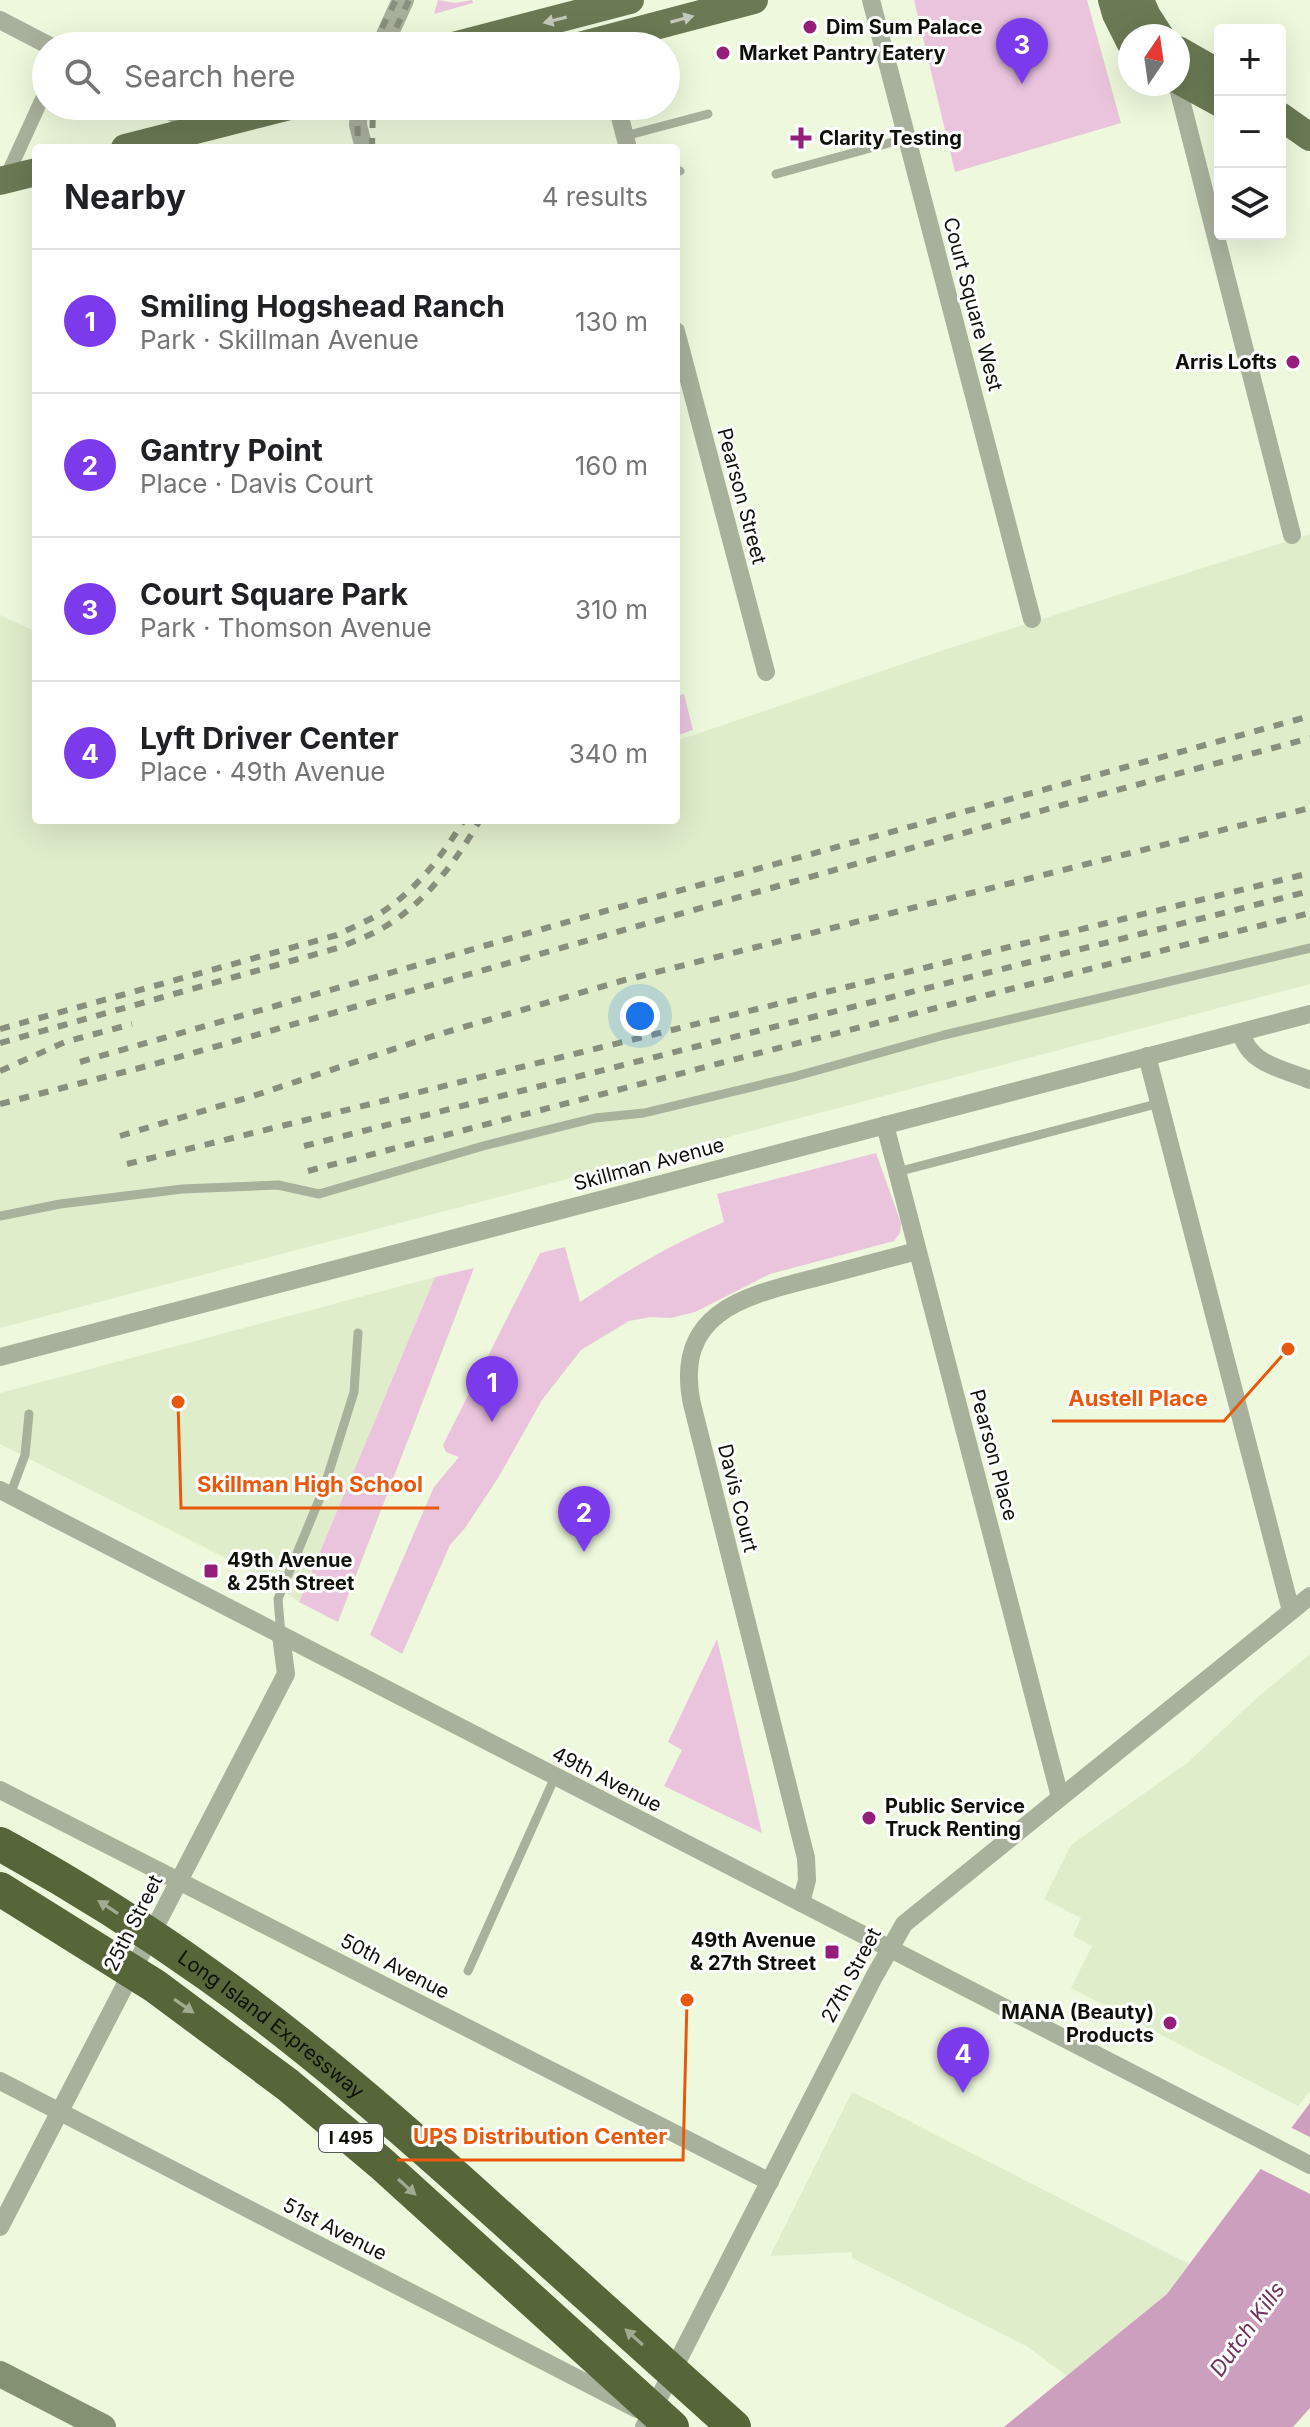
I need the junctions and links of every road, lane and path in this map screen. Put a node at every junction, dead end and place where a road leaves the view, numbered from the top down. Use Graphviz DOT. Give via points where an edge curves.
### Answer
graph roads {
  1 [pos="403,0"];
  2 [pos="630,0"];
  3 [pos="754,0"];
  4 [pos="871,0"];
  5 [pos="1112,0"];
  6 [pos="1140,0"];
  7 [pos="0,20"];
  8 [pos="1121,24"];
  9 [pos="1152,24"];
  10 [pos="388,32"];
  11 [pos="507,32"];
  12 [pos="637,32"];
  13 [pos="32,37"];
  14 [pos="1190,57"];
  15 [pos="1214,71"];
  16 [pos="1190,88"];
  17 [pos="1182,96"];
  18 [pos="1214,100"];
  19 [pos="708,114"];
  20 [pos="32,120"];
  21 [pos="187,120"];
  22 [pos="234,120"];
  23 [pos="358,120"];
  24 [pos="620,120"];
  25 [pos="202,128"];
  26 [pos="907,138"];
  27 [pos="626,142"];
  28 [pos="140,144"];
  29 [pos="363,144"];
  30 [pos="32,173"];
  31 [pos="776,174"];
  32 [pos="3,181"];
  33 [pos="680,346"];
  34 [pos="1292,535"];
  35 [pos="1032,619"];
  36 [pos="766,672"];
  37 [pos="1310,948"];
  38 [pos="1310,1014"];
  39 [pos="1241,1032"];
  40 [pos="1147,1056"];
  41 [pos="1310,1080"];
  42 [pos="1160,1103"];
  43 [pos="885,1125"];
  44 [pos="897,1172"];
  45 [pos="0,1216"];
  46 [pos="917,1251"];
  47 [pos="358,1333"];
  48 [pos="0,1357"];
  49 [pos="29,1414"];
  50 [pos="5,1493"];
  51 [pos="1310,1596"];
  52 [pos="1291,1611"];
  53 [pos="281,1635"];
  54 [pos="555,1777"];
  55 [pos="0,1790"];
  56 [pos="1060,1797"];
  57 [pos="0,1844"];
  58 [pos="180,1881"];
  59 [pos="0,1889"];
  60 [pos="801,1903"];
  61 [pos="889,1948"];
  62 [pos="468,1971"];
  63 [pos="0,2081"];
  64 [pos="60,2112"];
  65 [pos="1310,2165"];
  66 [pos="770,2182"];
  67 [pos="0,2227"];
  68 [pos="0,2374"];
  69 [pos="655,2423"];
  70 [pos="103,2427"];
  71 [pos="734,2427"];
  1 -- 10 [label="street"];
  2 -- 11 [label="main road, one-way"];
  12 -- 3 [label="main road, one-way"];
  4 -- 26 [label="street, Court Square West"];
  5 -- 8 [label="main road"];
  6 -- 9 [label="main road"];
  7 -- 13 [label="street"];
  14 -- 15 [label="main road"];
  16 -- 18 [label="main road"];
  17 -- 34 [label="street"];
  19 -- 27 [label="lane"];
  20 -- 32 [label="street"];
  21 -- 25 [label="street"];
  22 -- 25 [label="main road"];
  23 -- 29 [label="street"];
  24 -- 27 [label="street"];
  25 -- 28 [label="main road"];
  26 -- 31 [label="lane"];
  26 -- 35 [label="street, Court Square West"];
  30 -- 32 [label="main road"];
  33 -- 36 [label="street, Pearson Street"];
  37 -- 45 [label="lane" via="644,1113 595,1118 319,1194 278,1185 182,1189"];
  38 -- 39 [label="street, Skillman Avenue"];
  39 -- 40 [label="street, Skillman Avenue"];
  39 -- 41 [label="street" via="1255,1058"];
  40 -- 42 [label="street"];
  40 -- 43 [label="street, Skillman Avenue"];
  42 -- 44 [label="lane"];
  42 -- 52 [label="street"];
  43 -- 44 [label="street, Pearson Place"];
  43 -- 48 [label="street, Skillman Avenue"];
  44 -- 46 [label="street, Pearson Place"];
  46 -- 56 [label="street, Pearson Place"];
  46 -- 60 [label="street, Davis Court" via="741,1300 704,1327 691,1354 692,1404 806,1858"];
  47 -- 53 [label="lane" via="354,1392 324,1488 278,1599"];
  49 -- 50 [label="lane" via="25,1455"];
  50 -- 53 [label="street, 49th Avenue"];
  51 -- 52 [label="street, 27th Street"];
  52 -- 56 [label="street, 27th Street"];
  53 -- 54 [label="street, 49th Avenue"];
  53 -- 58 [label="street, 25th Street" via="286,1674"];
  54 -- 60 [label="street, 49th Avenue"];
  54 -- 62 [label="lane"];
  55 -- 58 [label="street, 50th Avenue"];
  56 -- 61 [label="street, 27th Street" via="908,1919"];
  71 -- 57 [label="highway, Long Island Expressway / I 495, one-way" via="311,2053 140,1928"];
  58 -- 64 [label="street, 25th Street"];
  58 -- 66 [label="street, 50th Avenue"];
  59 -- 69 [label="highway, Long Island Expressway / I 495, one-way" via="155,1986 277,2076 382,2164"];
  60 -- 61 [label="street, 49th Avenue"];
  61 -- 65 [label="street, 49th Avenue"];
  61 -- 66 [label="street, 27th Street"];
  63 -- 64 [label="street, 51st Avenue"];
  64 -- 67 [label="street, 25th Street"];
  64 -- 69 [label="street, 51st Avenue"];
  66 -- 69 [label="street, 27th Street"];
  68 -- 70 [label="main road"];
}
